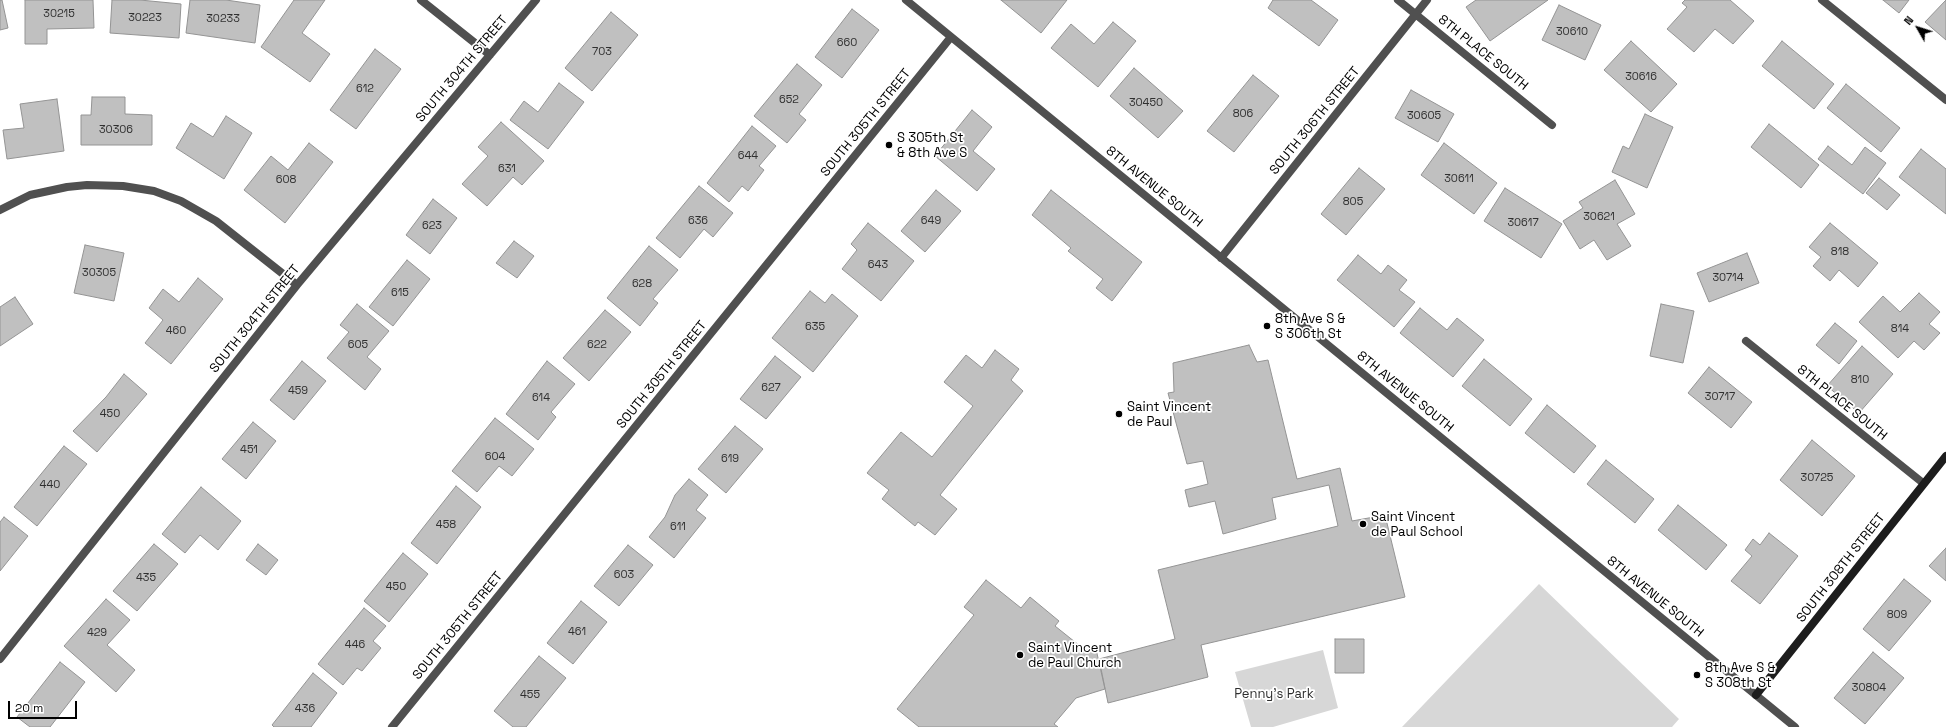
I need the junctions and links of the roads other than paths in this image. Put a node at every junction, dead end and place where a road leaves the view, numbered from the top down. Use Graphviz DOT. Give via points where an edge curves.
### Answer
graph roads {
  1 [pos="421,0"];
  2 [pos="536,0"];
  3 [pos="906,0"];
  4 [pos="1398,0"];
  5 [pos="1427,0"];
  6 [pos="1822,0"];
  7 [pos="1416,14"];
  8 [pos="951,37"];
  9 [pos="490,55"];
  10 [pos="1946,100"];
  11 [pos="1552,125"];
  12 [pos="0,210"];
  13 [pos="1221,258"];
  14 [pos="297,285"];
  15 [pos="1746,341"];
  16 [pos="1946,456"];
  17 [pos="1923,483"];
  18 [pos="0,659"];
  19 [pos="1756,695"];
  20 [pos="392,727"];
  21 [pos="1795,727"];
  1 -- 9 [label="street"];
  2 -- 9 [label="street, SOUTH 304TH STREET"];
  3 -- 8 [label="street, 8TH AVENUE SOUTH"];
  4 -- 7 [label="street, 8TH PLACE SOUTH"];
  5 -- 7 [label="street, SOUTH 306TH STREET"];
  6 -- 10 [label="street"];
  7 -- 11 [label="street, 8TH PLACE SOUTH"];
  7 -- 13 [label="street, SOUTH 306TH STREET"];
  8 -- 13 [label="street, 8TH AVENUE SOUTH"];
  8 -- 20 [label="street, SOUTH 305TH STREET"];
  9 -- 14 [label="street, SOUTH 304TH STREET"];
  12 -- 14 [label="street" via="46,190 87,185 123,186 154,192 182,201 216,220"];
  13 -- 19 [label="street, 8TH AVENUE SOUTH"];
  14 -- 18 [label="street, SOUTH 304TH STREET"];
  15 -- 17 [label="street, 8TH PLACE SOUTH"];
  16 -- 17 [label="street, SOUTH 308TH STREET"];
  17 -- 19 [label="street, SOUTH 308TH STREET"];
  19 -- 21 [label="street, 8TH AVENUE SOUTH"];
}
